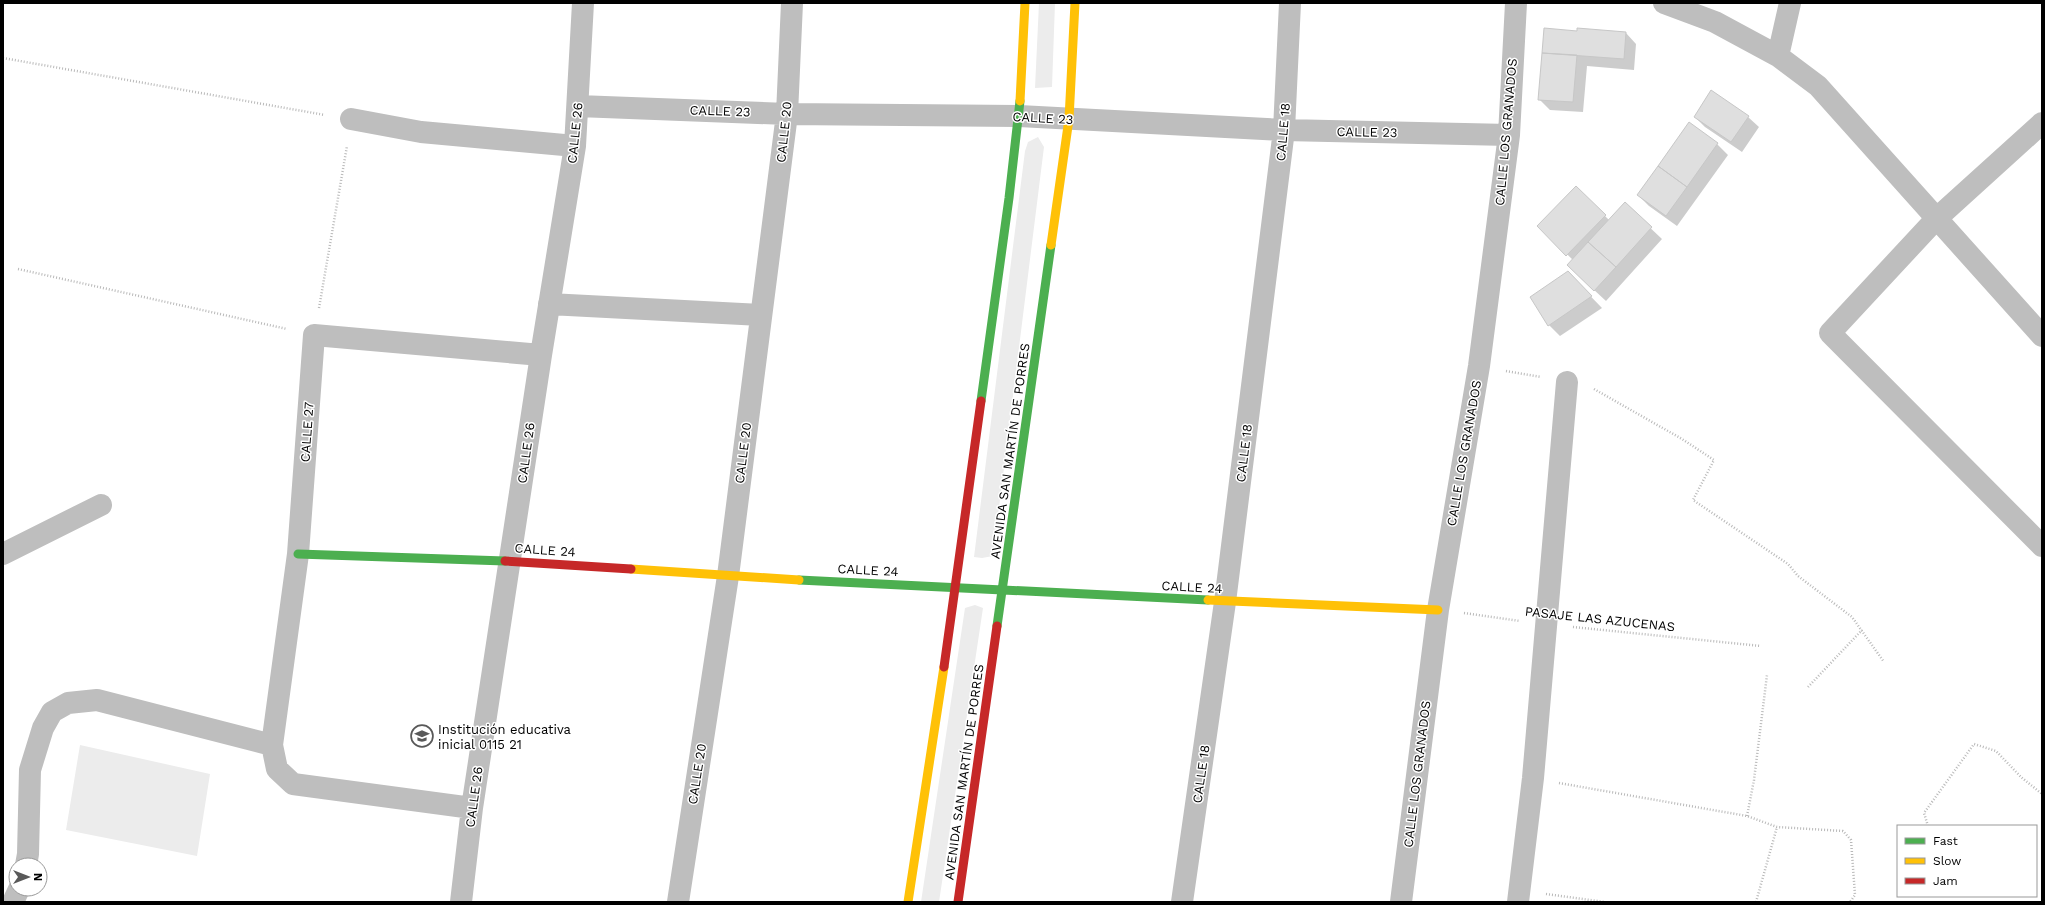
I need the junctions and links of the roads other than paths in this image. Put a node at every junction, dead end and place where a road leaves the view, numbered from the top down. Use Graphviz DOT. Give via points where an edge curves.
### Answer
graph roads {
  1 [pos="583,3"];
  2 [pos="792,3"];
  3 [pos="1025,3"];
  4 [pos="1075,3"];
  5 [pos="1290,3"];
  6 [pos="1516,3"];
  7 [pos="1664,3"];
  8 [pos="1790,3"];
  9 [pos="1778,56"];
  10 [pos="578,106"];
  11 [pos="787,114"];
  12 [pos="1019,116"];
  13 [pos="351,119"];
  14 [pos="1069,119"];
  15 [pos="2042,123"];
  16 [pos="1284,130"];
  17 [pos="1509,135"];
  18 [pos="575,146"];
  19 [pos="1936,219"];
  20 [pos="550,304"];
  21 [pos="761,314"];
  22 [pos="2042,336"];
  23 [pos="541,355"];
  24 [pos="1567,382"];
  25 [pos="101,505"];
  26 [pos="2042,546"];
  27 [pos="3,554"];
  28 [pos="298,554"];
  29 [pos="510,561"];
  30 [pos="728,576"];
  31 [pos="956,588"];
  32 [pos="1003,591"];
  33 [pos="1225,602"];
  34 [pos="1438,610"];
  35 [pos="272,745"];
  36 [pos="472,808"];
  37 [pos="27,857"];
  38 [pos="1519,896"];
  39 [pos="461,902"];
  40 [pos="678,902"];
  41 [pos="908,902"];
  42 [pos="958,902"];
  43 [pos="1182,902"];
  44 [pos="1401,902"];
  1 -- 10 [label="street, CALLE 26"];
  2 -- 11 [label="street, CALLE 20"];
  3 -- 12 [label="main road"];
  4 -- 14 [label="main road, AVENIDA SAN MARTÍN DE PORRES"];
  5 -- 16 [label="street, CALLE 18"];
  6 -- 17 [label="street, CALLE LOS GRANADOS"];
  7 -- 9 [label="street" via="1715,22"];
  8 -- 9 [label="street"];
  9 -- 19 [label="street" via="1818,86"];
  10 -- 11 [label="street, CALLE 23"];
  10 -- 18 [label="street, CALLE 26"];
  11 -- 12 [label="street, CALLE 23"];
  11 -- 21 [label="street, CALLE 20"];
  12 -- 14 [label="street, CALLE 23"];
  12 -- 31 [label="main road"];
  13 -- 18 [label="street" via="421,132"];
  14 -- 16 [label="street, CALLE 23"];
  14 -- 32 [label="main road, AVENIDA SAN MARTÍN DE PORRES"];
  15 -- 19 [label="street"];
  16 -- 17 [label="street, CALLE 23"];
  16 -- 33 [label="street, CALLE 18"];
  17 -- 34 [label="street, CALLE LOS GRANADOS" via="1479,366"];
  18 -- 20 [label="street, CALLE 26"];
  19 -- 22 [label="street"];
  19 -- 26 [label="street" via="1830,333"];
  20 -- 21 [label="street"];
  20 -- 23 [label="street, CALLE 26"];
  21 -- 30 [label="street, CALLE 20"];
  23 -- 28 [label="street, CALLE 27" via="314,335"];
  23 -- 29 [label="street, CALLE 26"];
  24 -- 38 [label="street" via="1533,778"];
  25 -- 27 [label="street"];
  28 -- 29 [label="main road, CALLE 24"];
  28 -- 35 [label="street, CALLE 27"];
  29 -- 30 [label="main road, CALLE 24"];
  29 -- 36 [label="street, CALLE 26"];
  30 -- 31 [label="main road, CALLE 24"];
  30 -- 40 [label="street, CALLE 20"];
  31 -- 32 [label="main road, CALLE 24"];
  31 -- 41 [label="main road"];
  32 -- 33 [label="main road, CALLE 24"];
  32 -- 42 [label="main road, AVENIDA SAN MARTÍN DE PORRES"];
  33 -- 34 [label="main road, CALLE 24"];
  33 -- 43 [label="street, CALLE 18"];
  34 -- 44 [label="street, CALLE LOS GRANADOS"];
  35 -- 36 [label="street, CALLE 27" via="277,769 293,784"];
  35 -- 37 [label="street" via="97,700 68,703 52,712 43,728 30,770"];
  36 -- 39 [label="street, CALLE 26"];
}
